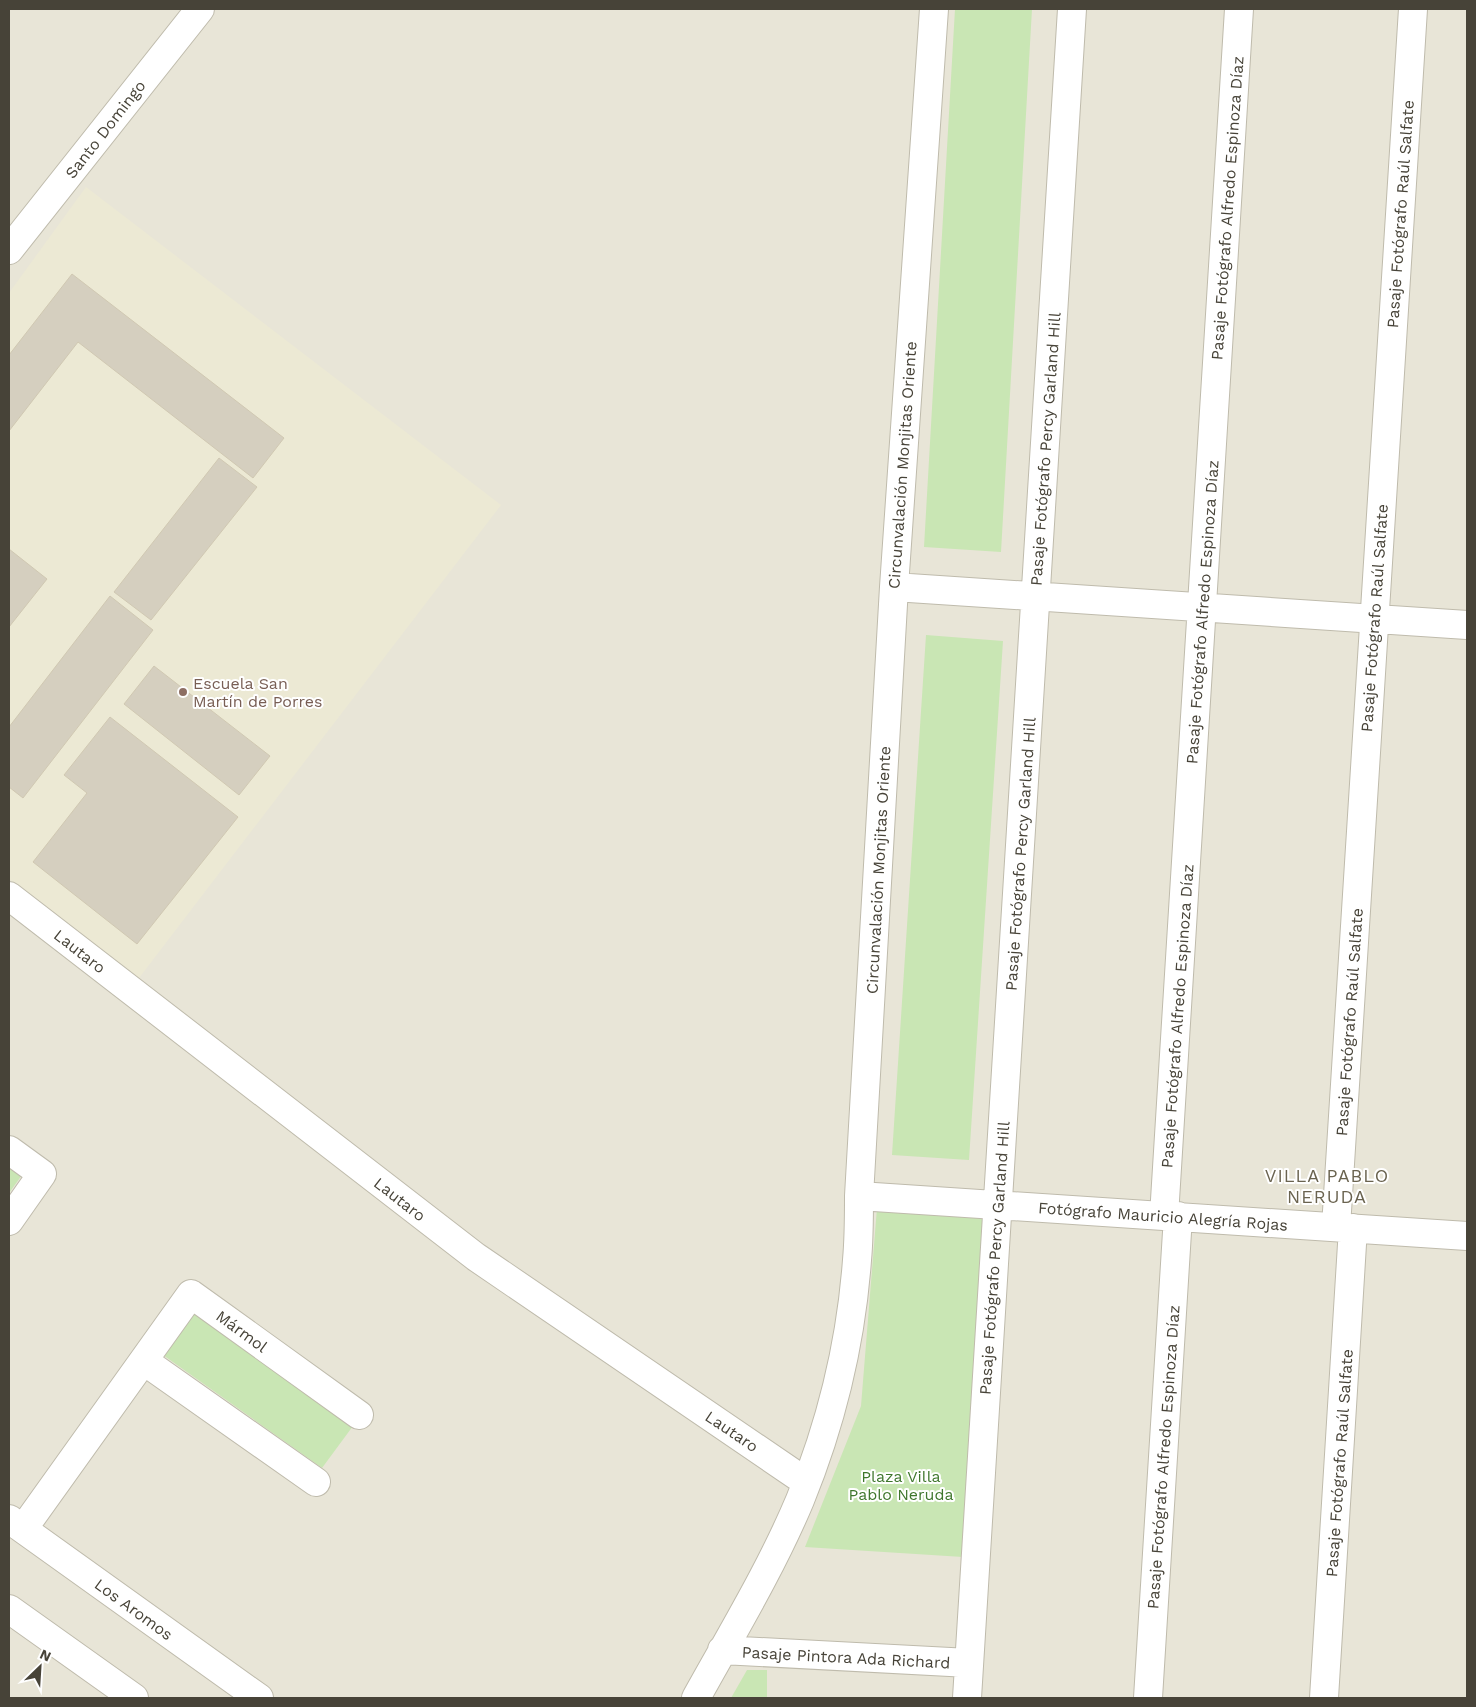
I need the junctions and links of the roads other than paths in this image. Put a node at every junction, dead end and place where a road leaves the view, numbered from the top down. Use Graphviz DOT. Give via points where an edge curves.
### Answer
graph roads {
  1 [pos="199,9"];
  2 [pos="934,9"];
  3 [pos="1072,9"];
  4 [pos="1239,9"];
  5 [pos="1413,9"];
  6 [pos="9,250"];
  7 [pos="894,588"];
  8 [pos="1035,597"];
  9 [pos="1202,608"];
  10 [pos="1375,619"];
  11 [pos="1467,625"];
  12 [pos="9,896"];
  13 [pos="9,1150"];
  14 [pos="859,1196"];
  15 [pos="998,1205"];
  16 [pos="1171,1216"];
  17 [pos="9,1221"];
  18 [pos="1345,1228"];
  19 [pos="1467,1236"];
  20 [pos="144,1361"];
  21 [pos="360,1415"];
  22 [pos="316,1482"];
  23 [pos="806,1482"];
  24 [pos="16,1524"];
  25 [pos="9,1609"];
  26 [pos="722,1650"];
  27 [pos="969,1663"];
  28 [pos="125,1696"];
  29 [pos="260,1698"];
  30 [pos="696,1698"];
  31 [pos="967,1698"];
  32 [pos="1148,1698"];
  33 [pos="1324,1698"];
  1 -- 6 [label="street, Santo Domingo"];
  2 -- 7 [label="street, Circunvalación Monjitas Oriente"];
  3 -- 8 [label="street, Pasaje Fotógrafo Percy Garland Hill"];
  4 -- 9 [label="street, Pasaje Fotógrafo Alfredo Espinoza Díaz"];
  5 -- 10 [label="street, Pasaje Fotógrafo Raúl Salfate"];
  7 -- 8 [label="street"];
  7 -- 14 [label="street, Circunvalación Monjitas Oriente"];
  8 -- 9 [label="street"];
  8 -- 15 [label="street, Pasaje Fotógrafo Percy Garland Hill"];
  9 -- 10 [label="street"];
  9 -- 16 [label="street, Pasaje Fotógrafo Alfredo Espinoza Díaz"];
  10 -- 11 [label="street"];
  10 -- 18 [label="street, Pasaje Fotógrafo Raúl Salfate"];
  12 -- 23 [label="street, Lautaro" via="476,1257"];
  13 -- 17 [label="street" via="42,1174"];
  14 -- 15 [label="street, Fotógrafo Mauricio Alegría Rojas"];
  14 -- 23 [label="street, Circunvalación Monjitas Oriente" via="857,1261 838,1383"];
  15 -- 16 [label="street, Fotógrafo Mauricio Alegría Rojas"];
  15 -- 27 [label="street, Pasaje Fotógrafo Percy Garland Hill"];
  16 -- 18 [label="street, Fotógrafo Mauricio Alegría Rojas"];
  16 -- 32 [label="street, Pasaje Fotógrafo Alfredo Espinoza Díaz"];
  18 -- 19 [label="street, Fotógrafo Mauricio Alegría Rojas"];
  18 -- 33 [label="street, Pasaje Fotógrafo Raúl Salfate"];
  20 -- 21 [label="street, Mármol" via="191,1294"];
  20 -- 22 [label="street"];
  20 -- 24 [label="street, Mármol"];
  23 -- 26 [label="street, Circunvalación Monjitas Oriente" via="776,1550"];
  24 -- 29 [label="street, Los Aromos"];
  25 -- 28 [label="street"];
  26 -- 27 [label="street, Pasaje Pintora Ada Richard"];
  26 -- 30 [label="street, Circunvalación Monjitas Oriente"];
  27 -- 31 [label="street, Pasaje Fotógrafo Percy Garland Hill"];
}
